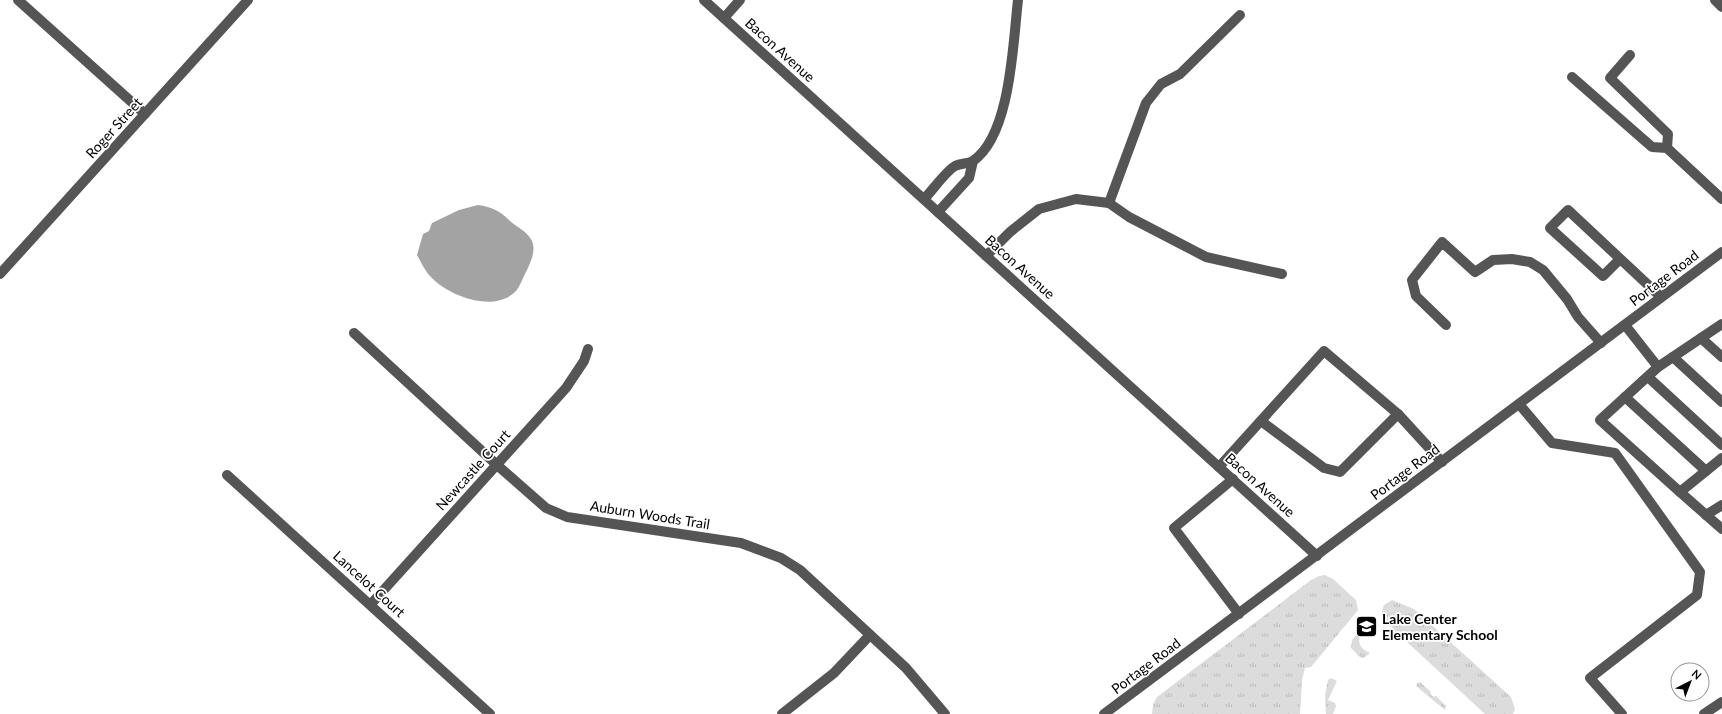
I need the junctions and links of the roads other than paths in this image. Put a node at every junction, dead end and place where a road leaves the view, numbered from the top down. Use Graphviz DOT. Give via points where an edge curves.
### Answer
graph roads {
  1 [pos="18,0"];
  2 [pos="248,0"];
  3 [pos="704,0"];
  4 [pos="740,0"];
  5 [pos="1018,0"];
  6 [pos="1715,0"];
  7 [pos="1722,7"];
  8 [pos="1240,15"];
  9 [pos="724,18"];
  10 [pos="1630,55"];
  11 [pos="1572,77"];
  12 [pos="145,114"];
  13 [pos="1667,148"];
  14 [pos="973,161"];
  15 [pos="924,199"];
  16 [pos="1722,199"];
  17 [pos="1108,203"];
  18 [pos="938,212"];
  19 [pos="1722,252"];
  20 [pos="986,256"];
  21 [pos="1620,259"];
  22 [pos="0,274"];
  23 [pos="1282,274"];
  24 [pos="1662,297"];
  25 [pos="1722,324"];
  26 [pos="1446,325"];
  27 [pos="1625,325"];
  28 [pos="354,333"];
  29 [pos="1701,338"];
  30 [pos="1601,343"];
  31 [pos="588,350"];
  32 [pos="1673,357"];
  33 [pos="1722,357"];
  34 [pos="1658,367"];
  35 [pos="1648,377"];
  36 [pos="1625,397"];
  37 [pos="1722,402"];
  38 [pos="1519,404"];
  39 [pos="1398,414"];
  40 [pos="1261,421"];
  41 [pos="1722,445"];
  42 [pos="1722,458"];
  43 [pos="1442,462"];
  44 [pos="497,465"];
  45 [pos="1219,467"];
  46 [pos="1706,471"];
  47 [pos="227,475"];
  48 [pos="1233,479"];
  49 [pos="1680,492"];
  50 [pos="1722,505"];
  51 [pos="1706,515"];
  52 [pos="1722,529"];
  53 [pos="1317,556"];
  54 [pos="371,604"];
  55 [pos="1239,614"];
  56 [pos="870,635"];
  57 [pos="1722,702"];
  58 [pos="490,714"];
  59 [pos="782,714"];
  60 [pos="945,714"];
  61 [pos="1104,714"];
  62 [pos="1622,714"];
  63 [pos="1704,714"];
  1 -- 12 [label="street"];
  2 -- 12 [label="street, Roger Street"];
  3 -- 9 [label="street, Bacon Avenue"];
  4 -- 9 [label="street"];
  5 -- 14 [label="street" via="1007,95 998,125 986,146"];
  6 -- 7 [label="street"];
  8 -- 17 [label="street" via="1180,74 1161,84 1146,103"];
  9 -- 15 [label="street, Bacon Avenue"];
  10 -- 13 [label="street" via="1610,78 1668,134"];
  11 -- 13 [label="street" via="1652,147"];
  12 -- 22 [label="street, Roger Street"];
  13 -- 16 [label="street"];
  14 -- 15 [label="street" via="954,166"];
  14 -- 18 [label="street" via="969,178"];
  15 -- 18 [label="street, Bacon Avenue"];
  17 -- 20 [label="street" via="1076,199 1039,209 1010,232"];
  17 -- 23 [label="street" via="1129,217 1206,257"];
  18 -- 20 [label="street, Bacon Avenue"];
  19 -- 24 [label="street, Portage Road"];
  20 -- 45 [label="street, Bacon Avenue"];
  21 -- 21 [label="street" via="1568,210 1550,228 1603,276"];
  21 -- 24 [label="street"];
  24 -- 27 [label="street, Portage Road"];
  25 -- 29 [label="street"];
  26 -- 30 [label="street" via="1416,296 1412,280 1442,242 1475,272 1493,260 1512,259 1530,262 1543,270 1567,299 1578,318"];
  27 -- 30 [label="street, Portage Road"];
  27 -- 34 [label="street"];
  28 -- 44 [label="street, Auburn Woods Trail"];
  29 -- 32 [label="street"];
  29 -- 33 [label="street"];
  30 -- 38 [label="street, Portage Road"];
  31 -- 44 [label="street, Newcastle Court" via="584,361 566,388"];
  32 -- 34 [label="street"];
  32 -- 37 [label="street"];
  34 -- 35 [label="street"];
  35 -- 36 [label="street"];
  35 -- 41 [label="street"];
  36 -- 46 [label="street"];
  36 -- 49 [label="street" via="1600,420"];
  38 -- 43 [label="street, Portage Road"];
  38 -- 62 [label="street" via="1552,443 1614,453 1700,572 1697,595 1590,678"];
  39 -- 40 [label="street" via="1340,472 1324,468"];
  39 -- 40 [label="street" via="1324,351"];
  39 -- 43 [label="street"];
  40 -- 45 [label="street"];
  42 -- 46 [label="street"];
  43 -- 53 [label="street, Portage Road"];
  44 -- 54 [label="street, Newcastle Court"];
  44 -- 56 [label="street, Auburn Woods Trail" via="546,508 567,517 741,543 781,558 800,570"];
  45 -- 48 [label="street, Bacon Avenue"];
  46 -- 49 [label="street"];
  47 -- 54 [label="street, Lancelot Court"];
  48 -- 53 [label="street, Bacon Avenue"];
  48 -- 55 [label="street" via="1174,528"];
  49 -- 51 [label="street"];
  50 -- 51 [label="street"];
  51 -- 52 [label="street"];
  53 -- 55 [label="street, Portage Road"];
  54 -- 58 [label="street, Lancelot Court"];
  55 -- 61 [label="street, Portage Road"];
  56 -- 59 [label="street" via="834,673"];
  56 -- 60 [label="street, Auburn Woods Trail" via="906,668"];
  57 -- 63 [label="street"];
}
